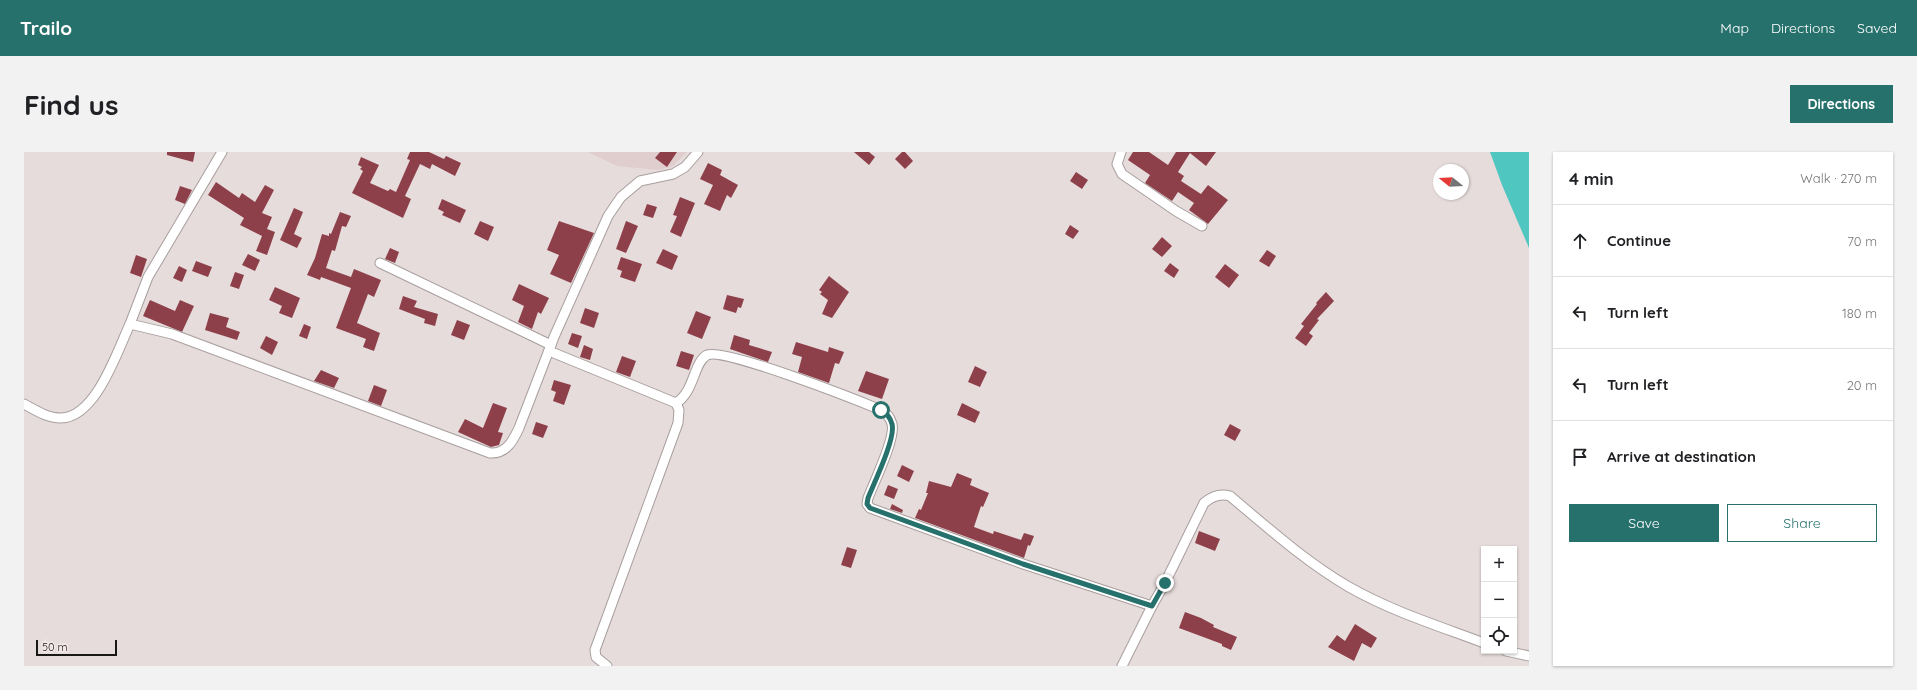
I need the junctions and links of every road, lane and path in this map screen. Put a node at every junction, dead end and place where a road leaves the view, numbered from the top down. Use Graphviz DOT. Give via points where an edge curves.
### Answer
graph roads {
  1 [pos="222,152"];
  2 [pos="698,152"];
  3 [pos="1121,152"];
  4 [pos="1202,226"];
  5 [pos="380,263"];
  6 [pos="130,324"];
  7 [pos="550,348"];
  8 [pos="676,402"];
  9 [pos="24,404"];
  10 [pos="1152,606"];
  11 [pos="1481,642"];
  12 [pos="1517,653"];
  13 [pos="1529,656"];
  14 [pos="607,666"];
  15 [pos="1122,666"];
  1 -- 6 [label="street" via="148,277"];
  2 -- 7 [label="street" via="685,167 673,174 640,180 621,197 608,216"];
  3 -- 4 [label="street" via="1117,164 1122,174"];
  5 -- 7 [label="street"];
  6 -- 7 [label="street" via="172,334 490,453 502,451 514,438"];
  6 -- 9 [label="street" via="98,391 88,406 73,416 60,418 45,415"];
  7 -- 8 [label="street"];
  8 -- 10 [label="street" via="688,392 701,360 714,354 760,366 881,410 888,414 892,424 892,436 868,498 867,504 870,508 1016,561"];
  8 -- 14 [label="street" via="679,410 678,423 595,650 596,657"];
  10 -- 11 [label="street" via="1204,502 1224,494 1230,496 1313,563 1348,586"];
  10 -- 15 [label="street"];
  12 -- 13 [label="street"];
}
